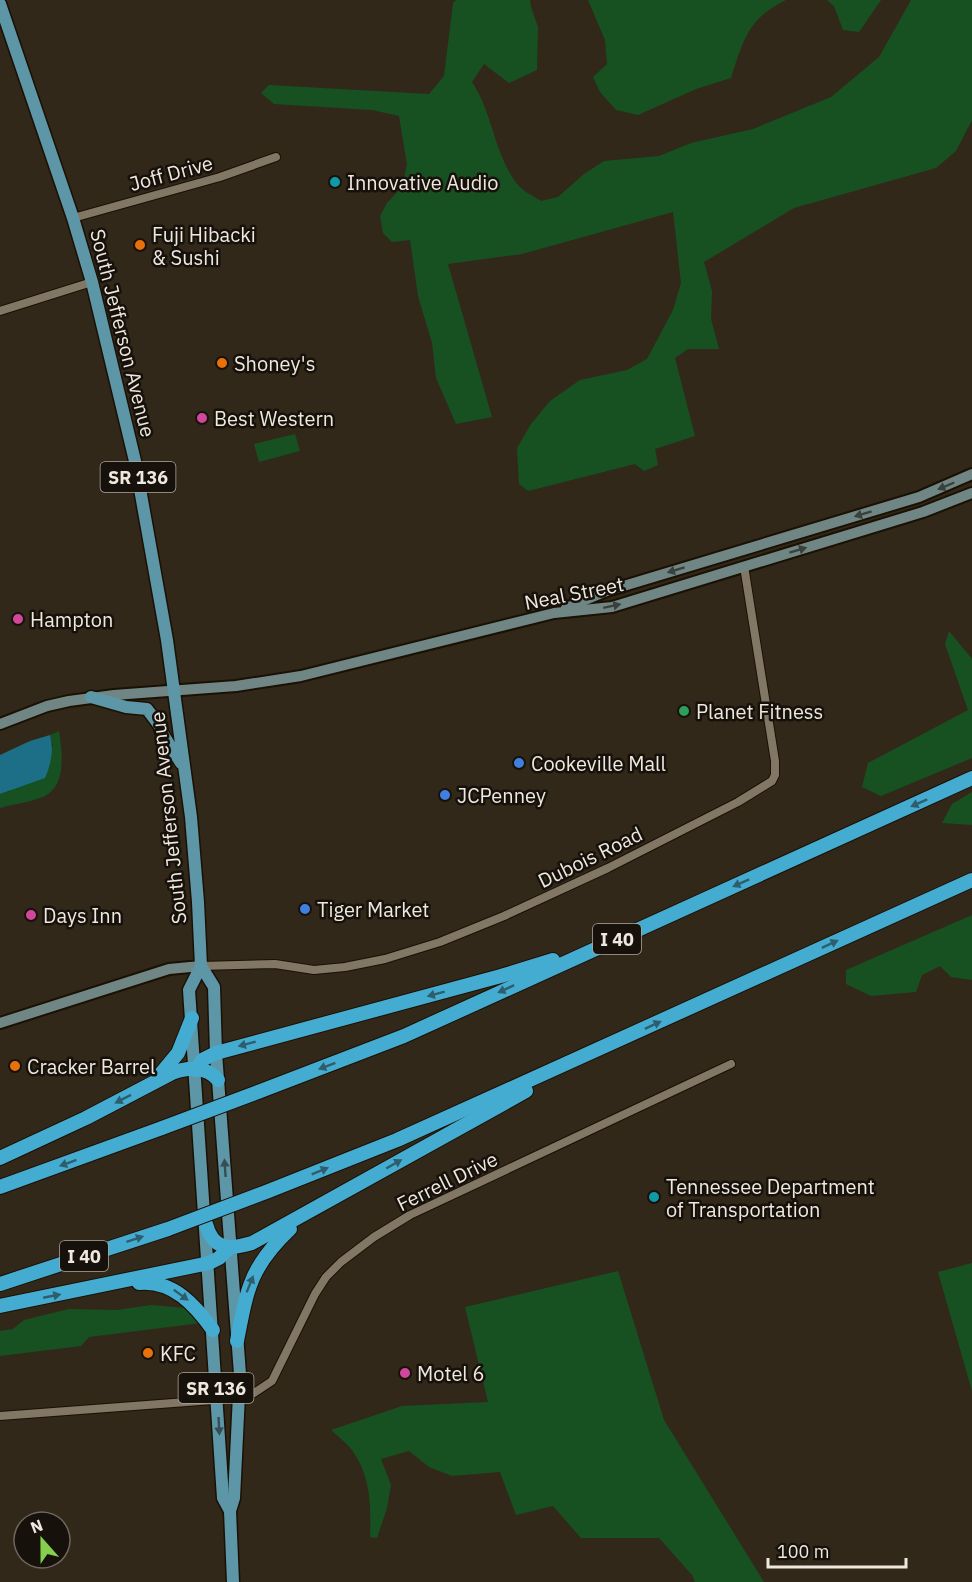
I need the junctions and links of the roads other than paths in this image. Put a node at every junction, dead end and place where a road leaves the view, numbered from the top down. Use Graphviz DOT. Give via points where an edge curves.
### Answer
graph roads {
  1 [pos="0,6"];
  2 [pos="276,157"];
  3 [pos="73,218"];
  4 [pos="92,282"];
  5 [pos="0,311"];
  6 [pos="972,474"];
  7 [pos="972,493"];
  8 [pos="744,566"];
  9 [pos="554,613"];
  10 [pos="174,691"];
  11 [pos="91,697"];
  12 [pos="0,724"];
  13 [pos="184,768"];
  14 [pos="972,778"];
  15 [pos="972,880"];
  16 [pos="612,941"];
  17 [pos="201,966"];
  18 [pos="192,1018"];
  19 [pos="0,1023"];
  20 [pos="620,1040"];
  21 [pos="216,1053"];
  22 [pos="731,1064"];
  23 [pos="196,1070"];
  24 [pos="218,1080"];
  25 [pos="152,1084"];
  26 [pos="0,1158"];
  27 [pos="0,1186"];
  28 [pos="324,1204"];
  29 [pos="206,1224"];
  30 [pos="230,1247"];
  31 [pos="208,1263"];
  32 [pos="0,1284"];
  33 [pos="104,1286"];
  34 [pos="0,1306"];
  35 [pos="213,1330"];
  36 [pos="237,1341"];
  37 [pos="240,1398"];
  38 [pos="217,1400"];
  39 [pos="0,1416"];
  40 [pos="230,1511"];
  41 [pos="233,1582"];
  1 -- 3 [label="main road, South Jefferson Avenue / SR 136"];
  2 -- 3 [label="street, Joff Drive" via="220,177"];
  3 -- 4 [label="main road, South Jefferson Avenue / SR 136"];
  4 -- 5 [label="street"];
  4 -- 10 [label="main road, South Jefferson Avenue / SR 136" via="136,463"];
  6 -- 9 [label="main road, one-way" via="919,497 608,591"];
  8 -- 7 [label="main road, Neal Street, one-way" via="923,512"];
  9 -- 8 [label="main road, Neal Street, one-way" via="612,607"];
  8 -- 17 [label="street, Dubois Road" via="775,761 772,781 603,871 504,916 385,960 314,970 274,964"];
  9 -- 10 [label="main road, Neal Street" via="302,676"];
  10 -- 11 [label="main road, Neal Street"];
  10 -- 13 [label="main road, South Jefferson Avenue / SR 136"];
  11 -- 12 [label="main road, Neal Street" via="47,706"];
  11 -- 13 [label="main road" via="147,709"];
  13 -- 17 [label="main road, South Jefferson Avenue / SR 136" via="196,870"];
  14 -- 16 [label="highway, I 40, one-way"];
  20 -- 15 [label="highway, I 40, one-way"];
  16 -- 21 [label="highway, one-way" via="501,976"];
  16 -- 27 [label="highway, I 40, one-way, bridge" via="404,1036"];
  17 -- 18 [label="main road, South Jefferson Avenue / SR 136" via="189,990"];
  17 -- 19 [label="main road" via="169,969"];
  17 -- 21 [label="main road, South Jefferson Avenue / SR 136" via="214,987"];
  18 -- 23 [label="main road, South Jefferson Avenue / SR 136"];
  18 -- 25 [label="highway" via="178,1053"];
  28 -- 20 [label="highway, one-way"];
  32 -- 20 [label="highway, I 40, one-way, bridge" via="266,1192 397,1140"];
  21 -- 23 [label="highway" via="202,1060"];
  21 -- 24 [label="main road, South Jefferson Avenue / SR 136"];
  22 -- 37 [label="street, Ferrell Drive" via="410,1215 374,1237 327,1277 272,1381"];
  23 -- 24 [label="highway" via="207,1070"];
  23 -- 25 [label="highway" via="177,1071"];
  23 -- 29 [label="main road, South Jefferson Avenue / SR 136"];
  30 -- 24 [label="main road, South Jefferson Avenue / SR 136, one-way"];
  25 -- 26 [label="highway, one-way"];
  28 -- 30 [label="highway" via="261,1239"];
  36 -- 28 [label="highway, one-way" via="247,1290 257,1269 271,1247"];
  29 -- 30 [label="highway" via="218,1244"];
  29 -- 31 [label="main road, South Jefferson Avenue / SR 136"];
  30 -- 31 [label="highway"];
  30 -- 36 [label="main road, South Jefferson Avenue / SR 136"];
  31 -- 33 [label="highway"];
  31 -- 35 [label="main road, South Jefferson Avenue / SR 136"];
  34 -- 33 [label="highway, one-way"];
  33 -- 35 [label="highway, one-way" via="149,1282 173,1289 187,1299"];
  35 -- 38 [label="main road, South Jefferson Avenue / SR 136"];
  36 -- 37 [label="main road, South Jefferson Avenue / SR 136"];
  37 -- 38 [label="street"];
  37 -- 40 [label="main road, South Jefferson Avenue / SR 136"];
  38 -- 39 [label="street"];
  38 -- 40 [label="main road, South Jefferson Avenue / SR 136, one-way" via="223,1498"];
  40 -- 41 [label="main road, South Jefferson Avenue / SR 136"];
}
